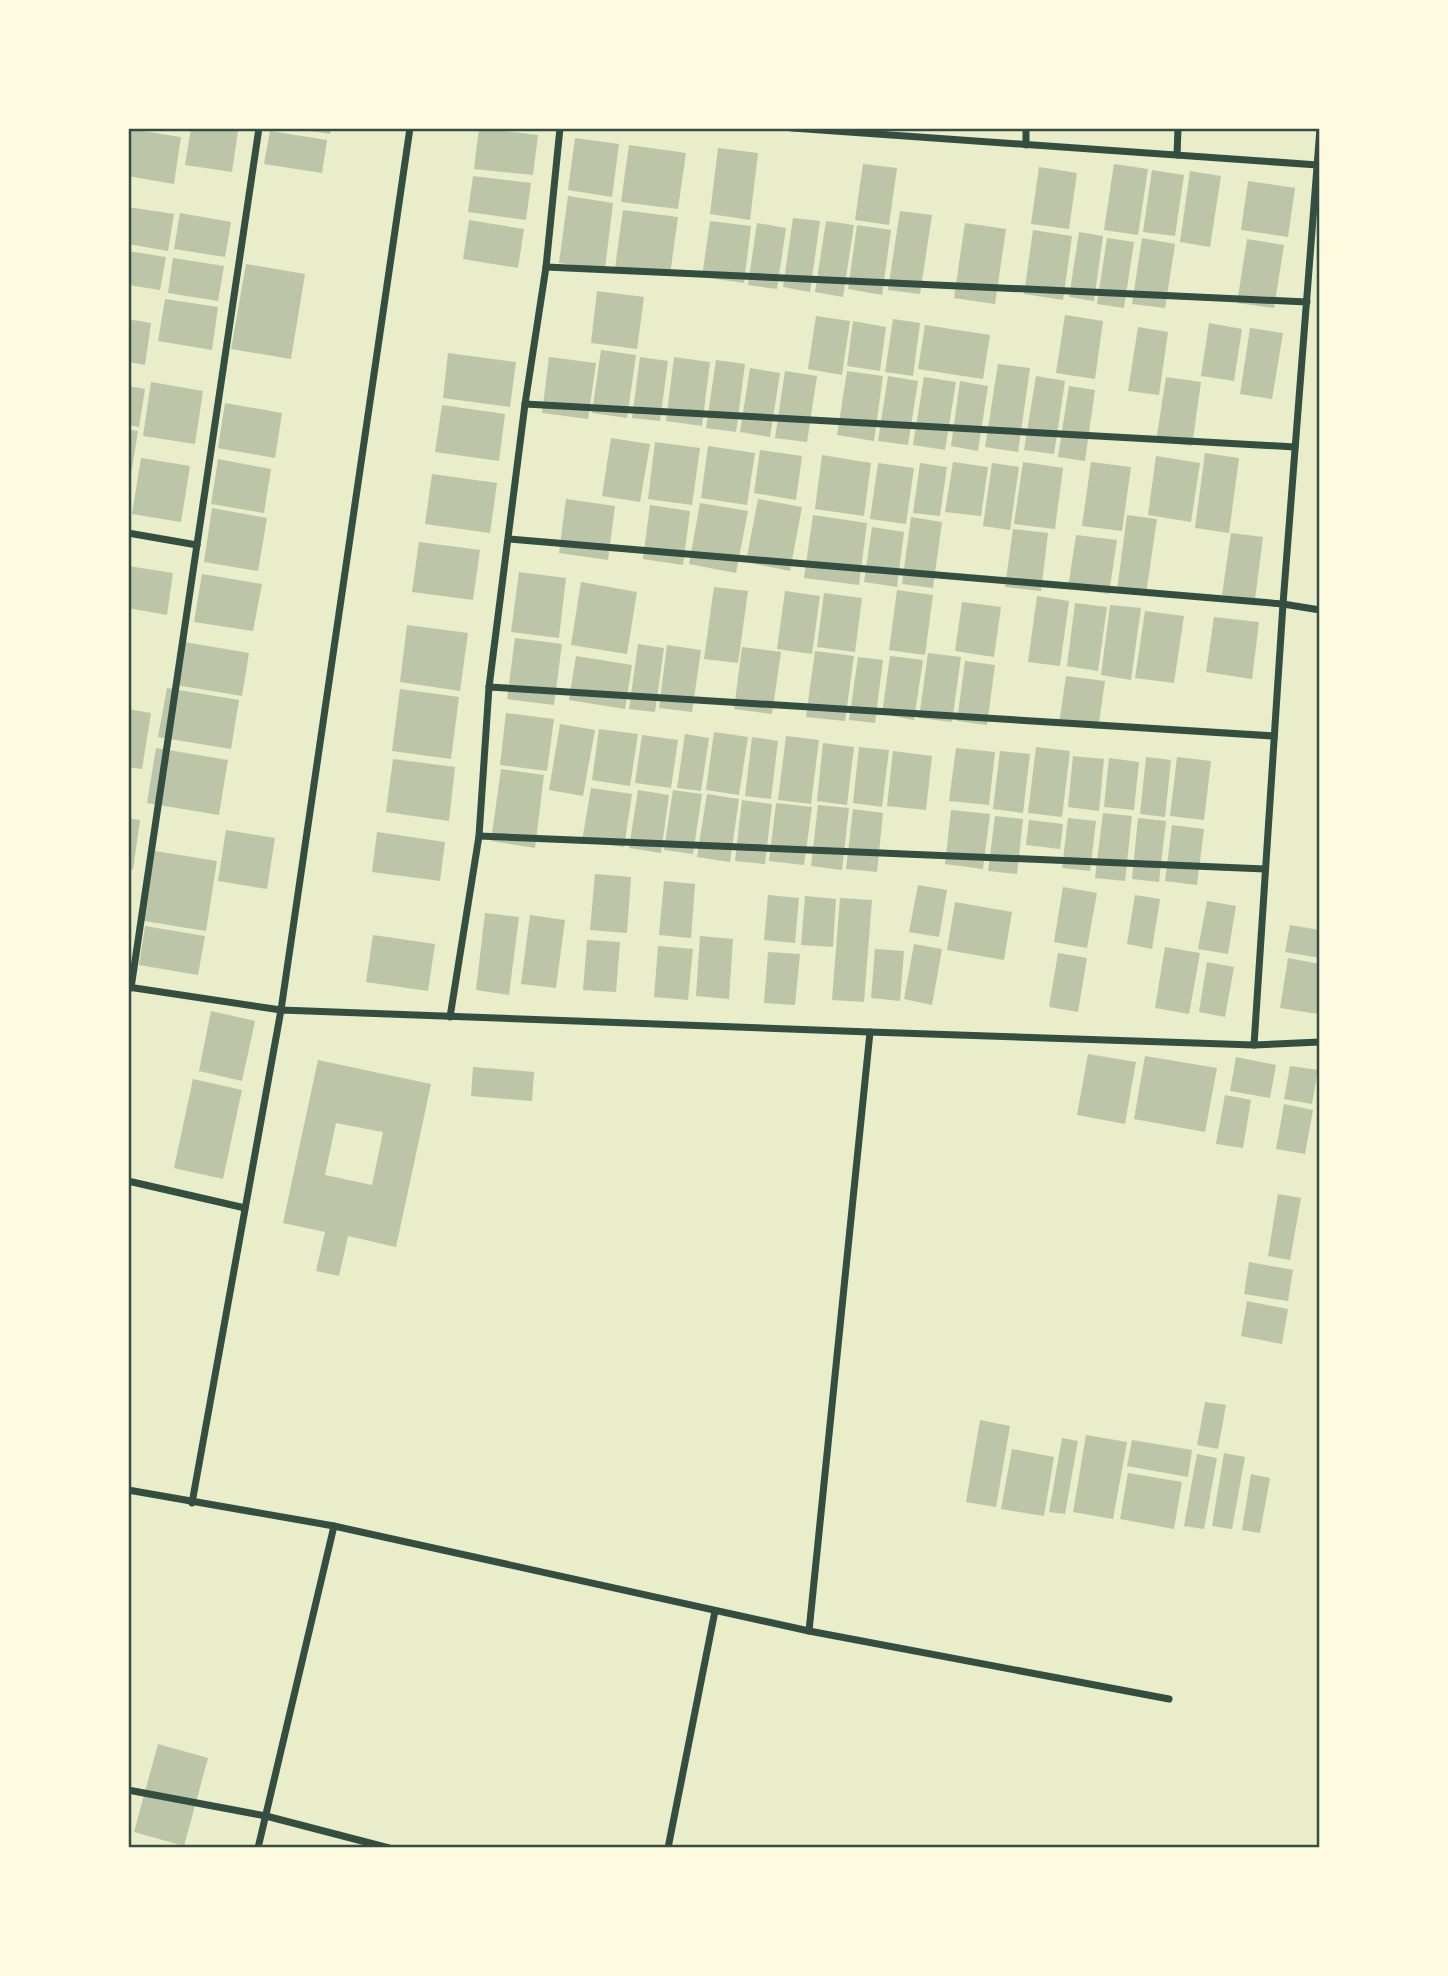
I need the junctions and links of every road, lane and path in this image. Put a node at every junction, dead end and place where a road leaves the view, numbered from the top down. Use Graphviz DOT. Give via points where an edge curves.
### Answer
graph roads {
  1 [pos="259,128"];
  2 [pos="410,128"];
  3 [pos="560,128"];
  4 [pos="792,128"];
  5 [pos="1026,128"];
  6 [pos="1178,128"];
  7 [pos="1320,128"];
  8 [pos="1026,145"];
  9 [pos="1177,155"];
  10 [pos="1318,165"];
  11 [pos="546,267"];
  12 [pos="1307,302"];
  13 [pos="525,404"];
  14 [pos="1295,447"];
  15 [pos="128,533"];
  16 [pos="509,539"];
  17 [pos="197,545"];
  18 [pos="1283,604"];
  19 [pos="1320,610"];
  20 [pos="489,687"];
  21 [pos="1274,736"];
  22 [pos="479,836"];
  23 [pos="1265,869"];
  24 [pos="129,987"];
  25 [pos="281,1010"];
  26 [pos="450,1017"];
  27 [pos="870,1032"];
  28 [pos="1320,1042"];
  29 [pos="1254,1045"];
  30 [pos="128,1181"];
  31 [pos="245,1208"];
  32 [pos="128,1490"];
  33 [pos="192,1503"];
  34 [pos="334,1526"];
  35 [pos="715,1611"];
  36 [pos="809,1631"];
  37 [pos="1169,1699"];
  38 [pos="128,1790"];
  39 [pos="266,1816"];
  40 [pos="258,1848"];
  41 [pos="389,1848"];
  42 [pos="668,1848"];
  1 -- 17 [label="street"];
  2 -- 25 [label="street"];
  3 -- 11 [label="street"];
  4 -- 8 [label="street"];
  5 -- 8 [label="street"];
  6 -- 9 [label="street"];
  7 -- 10 [label="street"];
  8 -- 9 [label="street"];
  9 -- 10 [label="street"];
  10 -- 12 [label="street"];
  11 -- 12 [label="street"];
  11 -- 13 [label="street"];
  12 -- 14 [label="street"];
  13 -- 14 [label="street"];
  13 -- 16 [label="street"];
  14 -- 18 [label="street"];
  15 -- 17 [label="street"];
  16 -- 18 [label="street"];
  16 -- 20 [label="street"];
  17 -- 24 [label="street"];
  18 -- 19 [label="street"];
  18 -- 21 [label="street"];
  20 -- 21 [label="street"];
  20 -- 22 [label="street"];
  21 -- 23 [label="street"];
  22 -- 23 [label="street"];
  22 -- 26 [label="street"];
  23 -- 29 [label="street"];
  24 -- 25 [label="street"];
  25 -- 26 [label="street"];
  25 -- 31 [label="street"];
  26 -- 27 [label="street"];
  27 -- 29 [label="street"];
  27 -- 36 [label="street"];
  28 -- 29 [label="street"];
  30 -- 31 [label="street"];
  31 -- 33 [label="street"];
  32 -- 33 [label="street"];
  33 -- 34 [label="street"];
  34 -- 35 [label="street"];
  34 -- 39 [label="street"];
  35 -- 36 [label="street"];
  35 -- 42 [label="street"];
  36 -- 37 [label="street"];
  38 -- 39 [label="street"];
  39 -- 40 [label="street"];
  39 -- 41 [label="street"];
}
